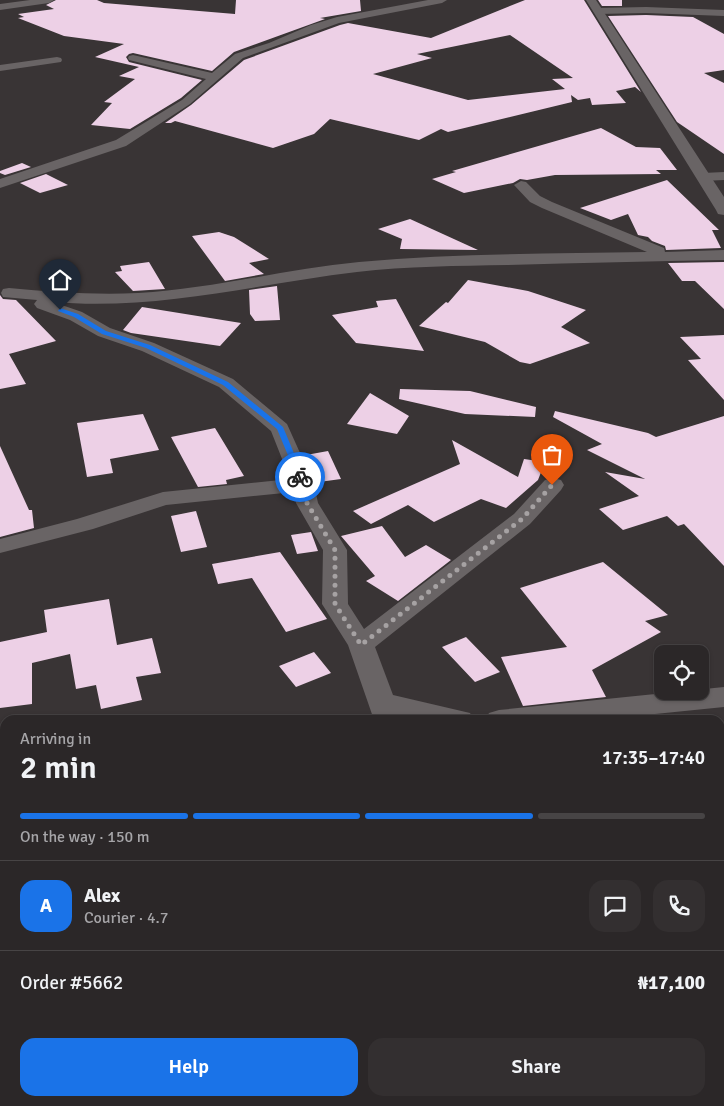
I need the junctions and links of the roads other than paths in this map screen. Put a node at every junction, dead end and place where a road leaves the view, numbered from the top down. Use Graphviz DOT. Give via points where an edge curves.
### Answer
graph roads {
  1 [pos="48,0"];
  2 [pos="442,0"];
  3 [pos="411,2"];
  4 [pos="0,6"];
  5 [pos="595,6"];
  6 [pos="724,13"];
  7 [pos="133,58"];
  8 [pos="57,60"];
  9 [pos="0,68"];
  10 [pos="213,77"];
  11 [pos="724,176"];
  12 [pos="703,177"];
  13 [pos="0,184"];
  14 [pos="521,185"];
  15 [pos="724,210"];
  16 [pos="669,255"];
  17 [pos="724,255"];
  18 [pos="5,288"];
  19 [pos="303,484"];
  20 [pos="552,485"];
  21 [pos="0,546"];
  22 [pos="361,645"];
  23 [pos="724,697"];
  24 [pos="385,711"];
  25 [pos="418,715"];
  26 [pos="548,715"];
  1 -- 4 [label="street"];
  2 -- 3 [label="street"];
  3 -- 10 [label="street" via="314,26 239,56"];
  5 -- 6 [label="street"];
  5 -- 12 [label="main road"];
  7 -- 10 [label="street"];
  8 -- 9 [label="street"];
  10 -- 13 [label="street" via="186,102 121,143"];
  11 -- 12 [label="street"];
  12 -- 15 [label="main road"];
  14 -- 16 [label="street" via="547,205"];
  16 -- 17 [label="street"];
  16 -- 18 [label="street" via="443,261 358,267 138,298 80,299"];
  18 -- 19 [label="street" via="76,316 104,332 148,347 226,384 280,428"];
  19 -- 21 [label="street" via="163,499"];
  19 -- 22 [label="street" via="307,503 335,550 335,604"];
  20 -- 22 [label="street" via="522,519"];
  22 -- 24 [label="street"];
  23 -- 26 [label="street"];
  24 -- 25 [label="street"];
}
